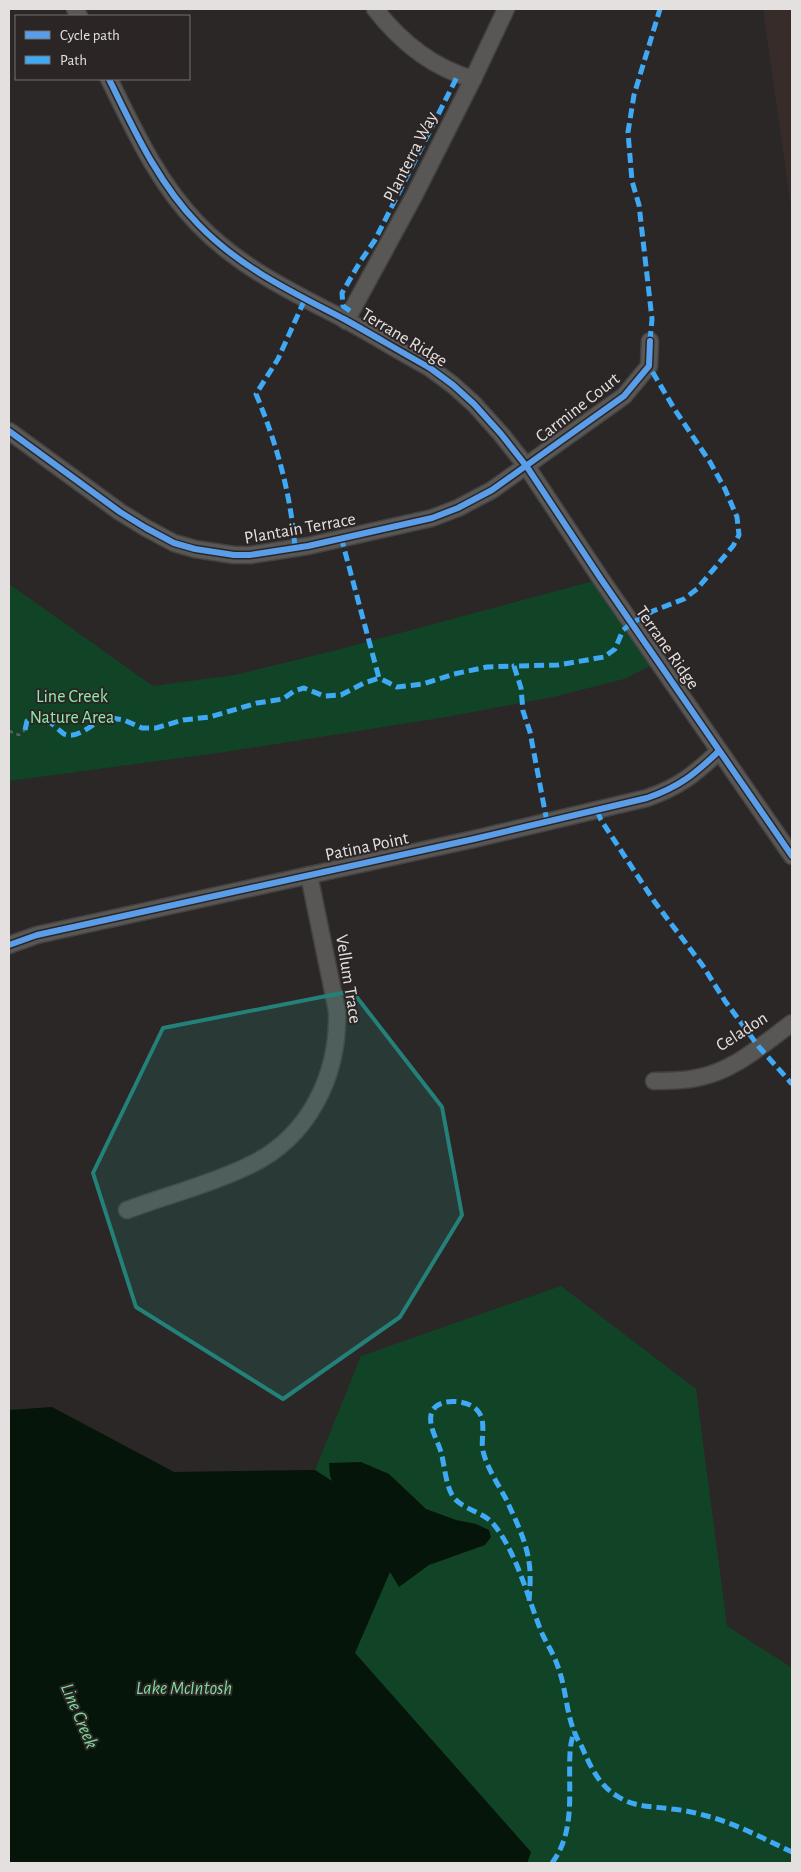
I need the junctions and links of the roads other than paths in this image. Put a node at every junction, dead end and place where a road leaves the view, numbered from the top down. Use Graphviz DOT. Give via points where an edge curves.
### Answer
graph roads {
  1 [pos="375,9"];
  2 [pos="506,9"];
  3 [pos="473,79"];
  4 [pos="109,80"];
  5 [pos="346,321"];
  6 [pos="650,341"];
  7 [pos="9,431"];
  8 [pos="527,466"];
  9 [pos="719,751"];
  10 [pos="792,856"];
  11 [pos="309,875"];
  12 [pos="9,945"];
  13 [pos="792,1023"];
  14 [pos="654,1081"];
  15 [pos="127,1210"];
  1 -- 3 [label="street" via="404,42 423,56 458,75"];
  2 -- 3 [label="street, Planterra Way"];
  3 -- 5 [label="street, Planterra Way"];
  4 -- 5 [label="street, Terrane Ridge" via="161,179 197,224 228,252 262,275"];
  5 -- 8 [label="street, Terrane Ridge" via="430,368 453,385 474,404"];
  6 -- 8 [label="street, Carmine Court" via="649,366 624,396"];
  7 -- 8 [label="street, Plantain Terrace" via="146,528 174,543 234,556 296,548 432,518 492,490"];
  8 -- 9 [label="street, Terrane Ridge"];
  9 -- 10 [label="street, Terrane Ridge"];
  9 -- 11 [label="street, Patina Point" via="683,782 647,798"];
  11 -- 12 [label="street, Patina Point" via="46,933"];
  11 -- 15 [label="street, Vellum Trace" via="337,1011 333,1059 317,1100 304,1122 284,1143 249,1166"];
  13 -- 14 [label="street, Celadon" via="729,1067 698,1078"];
}
